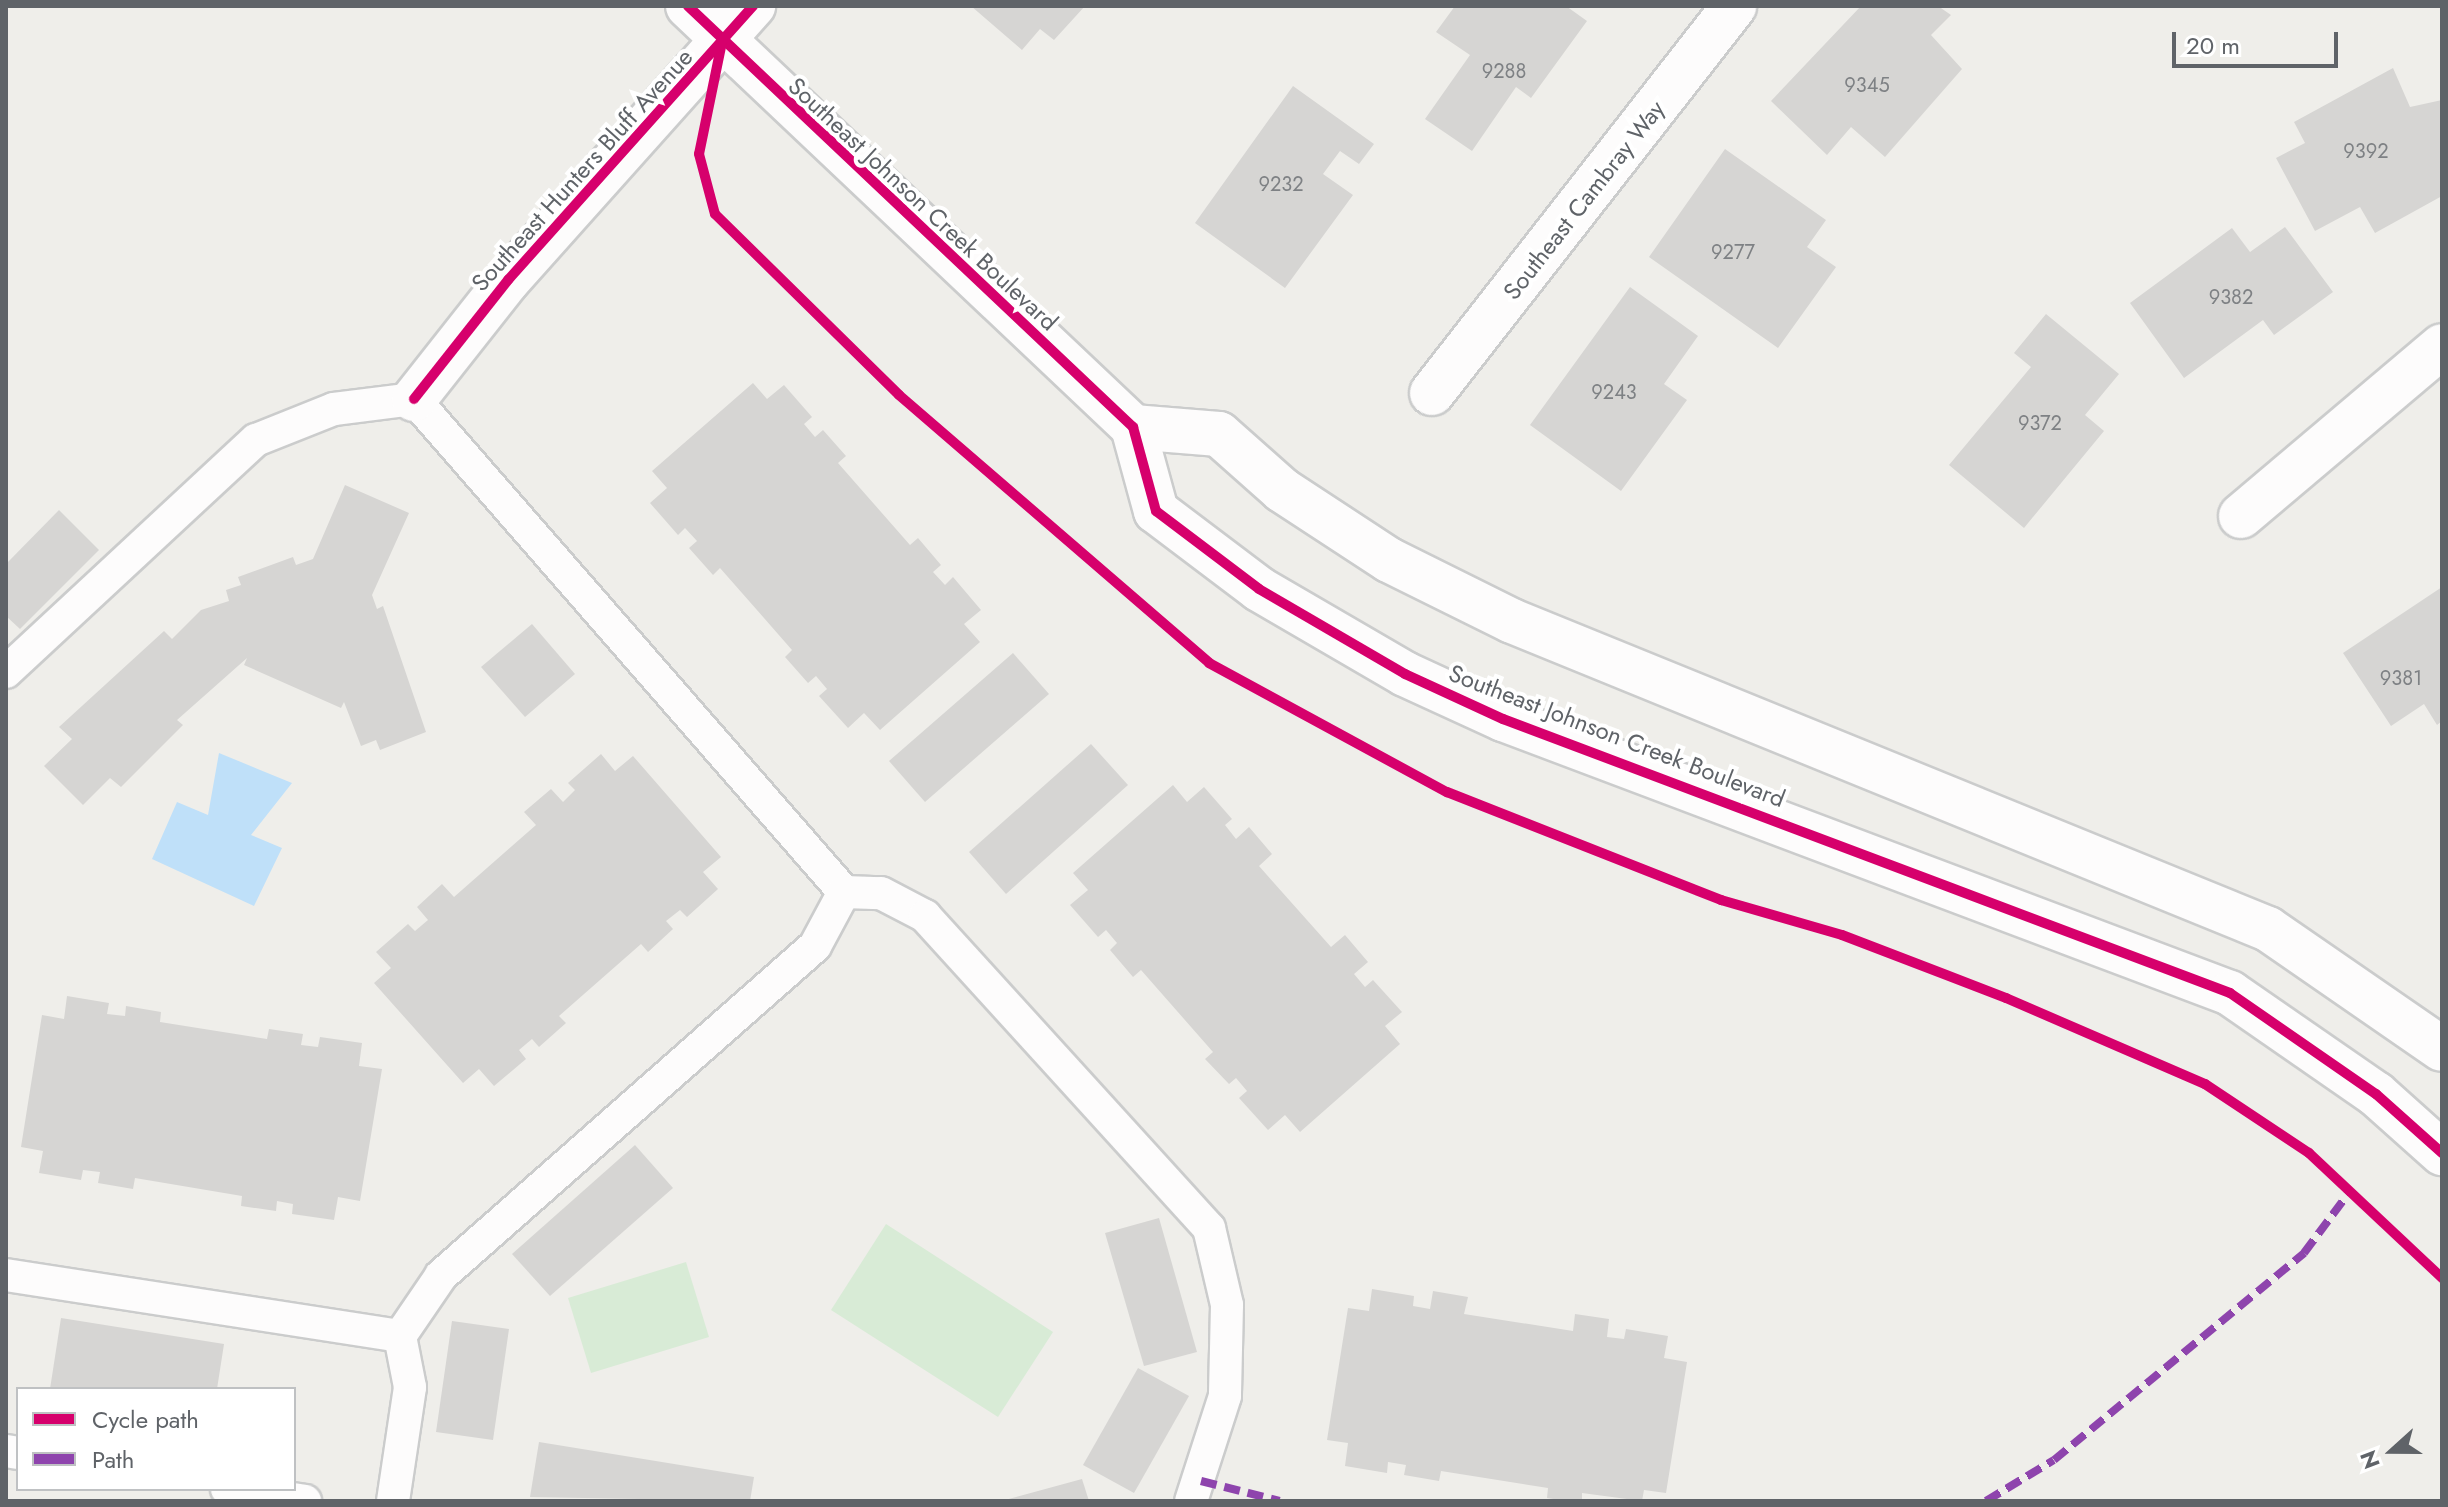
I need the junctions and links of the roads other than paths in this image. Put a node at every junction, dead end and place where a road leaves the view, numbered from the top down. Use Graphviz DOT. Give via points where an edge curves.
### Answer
graph roads {
  1 [pos="688,6"];
  2 [pos="753,6"];
  3 [pos="1734,6"];
  4 [pos="722,42"];
  5 [pos="2442,346"];
  6 [pos="1432,393"];
  7 [pos="414,399"];
  8 [pos="1133,427"];
  9 [pos="2241,516"];
  10 [pos="6,672"];
  11 [pos="844,892"];
  12 [pos="2442,1049"];
  13 [pos="2442,1153"];
  14 [pos="6,1275"];
  15 [pos="400,1336"];
  16 [pos="240,1491"];
  17 [pos="305,1501"];
  18 [pos="393,1501"];
  19 [pos="1191,1501"];
  1 -- 4 [label="street, Southeast Johnson Creek Boulevard"];
  2 -- 4 [label="street, Southeast Hunters Bluff Avenue"];
  3 -- 6 [label="street, Southeast Cambray Way"];
  4 -- 7 [label="street, Southeast Hunters Bluff Avenue" via="508,280"];
  4 -- 8 [label="street, Southeast Johnson Creek Boulevard"];
  5 -- 9 [label="street"];
  7 -- 10 [label="lane" via="334,409 256,440"];
  7 -- 11 [label="lane"];
  8 -- 12 [label="street" via="1219,434 1282,490 1389,560 1512,621 2268,929"];
  8 -- 13 [label="street, Southeast Johnson Creek Boulevard" via="1156,511 1329,632 1503,719 2230,993 2376,1094"];
  11 -- 15 [label="lane" via="815,946 441,1276"];
  11 -- 19 [label="lane" via="881,893 925,916 1209,1228 1227,1305 1225,1396"];
  14 -- 15 [label="lane"];
  15 -- 18 [label="lane" via="410,1387"];
  16 -- 17 [label="lane"];
}
